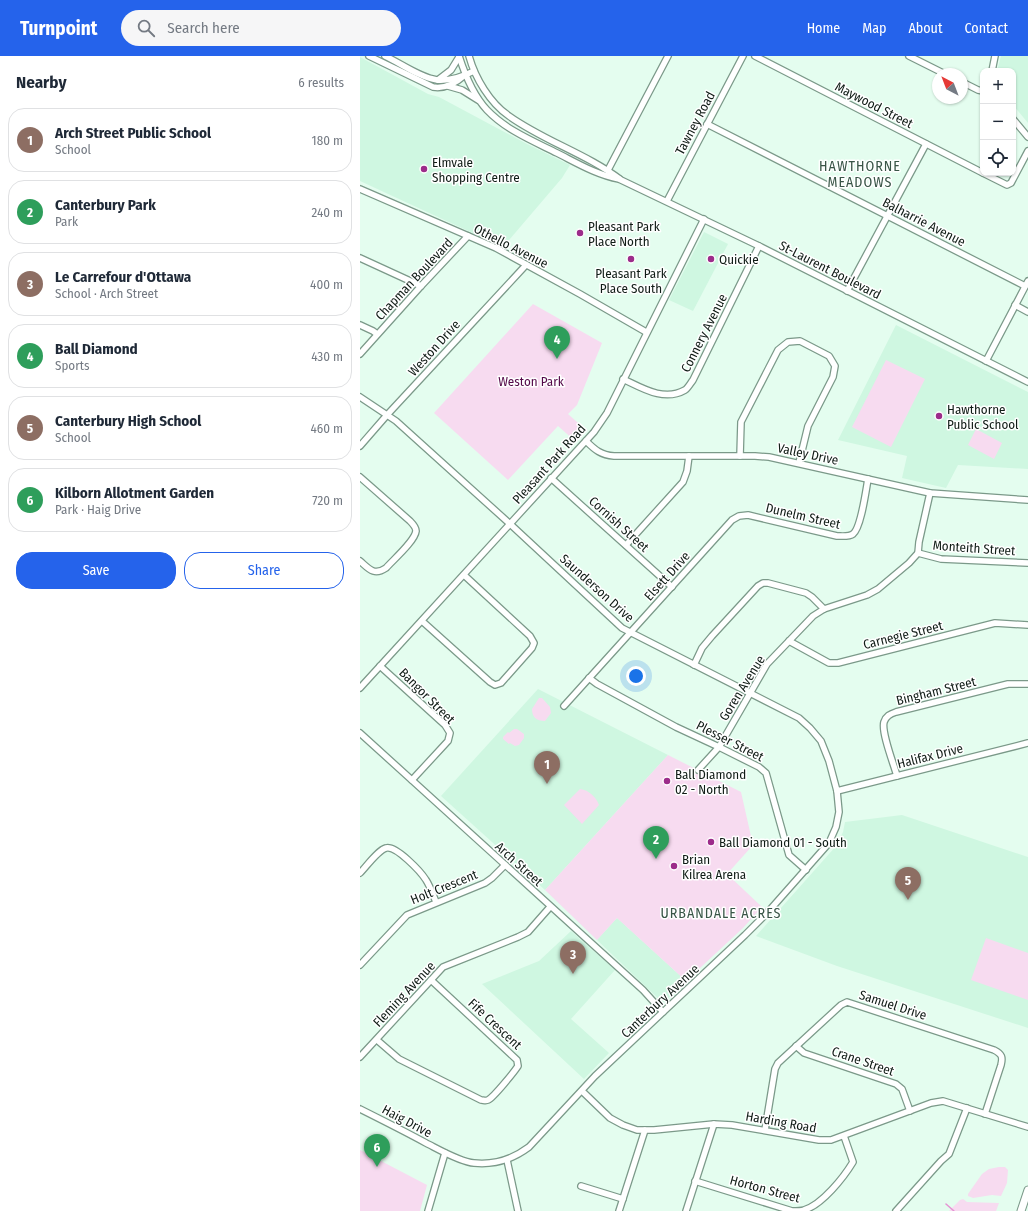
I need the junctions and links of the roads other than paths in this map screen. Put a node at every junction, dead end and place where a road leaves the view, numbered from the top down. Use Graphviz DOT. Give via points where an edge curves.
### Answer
graph roads {
  1 [pos="369,56"];
  2 [pos="385,56"];
  3 [pos="459,56"];
  4 [pos="469,56"];
  5 [pos="668,56"];
  6 [pos="743,56"];
  7 [pos="755,56"];
  8 [pos="909,56"];
  9 [pos="995,56"];
  10 [pos="934,68"];
  11 [pos="993,68"];
  12 [pos="474,71"];
  13 [pos="465,75"];
  14 [pos="438,80"];
  15 [pos="968,85"];
  16 [pos="448,86"];
  17 [pos="980,90"];
  18 [pos="479,101"];
  19 [pos="1016,123"];
  20 [pos="707,124"];
  21 [pos="542,136"];
  22 [pos="1028,137"];
  23 [pos="538,143"];
  24 [pos="926,144"];
  25 [pos="1028,151"];
  26 [pos="608,170"];
  27 [pos="980,171"];
  28 [pos="1016,174"];
  29 [pos="989,176"];
  30 [pos="1015,176"];
  31 [pos="621,180"];
  32 [pos="360,189"];
  33 [pos="666,201"];
  34 [pos="887,216"];
  35 [pos="704,219"];
  36 [pos="468,236"];
  37 [pos="760,246"];
  38 [pos="360,258"];
  39 [pos="526,265"];
  40 [pos="1027,283"];
  41 [pos="421,286"];
  42 [pos="847,291"];
  43 [pos="1015,305"];
  44 [pos="1028,312"];
  45 [pos="360,325"];
  46 [pos="646,332"];
  47 [pos="378,334"];
  48 [pos="360,354"];
  49 [pos="986,361"];
  50 [pos="623,379"];
  51 [pos="1028,382"];
  52 [pos="360,397"];
  53 [pos="387,415"];
  54 [pos="586,441"];
  55 [pos="360,446"];
  56 [pos="689,456"];
  57 [pos="740,456"];
  58 [pos="800,463"];
  59 [pos="360,476"];
  60 [pos="552,478"];
  61 [pos="868,479"];
  62 [pos="930,493"];
  63 [pos="1028,500"];
  64 [pos="738,516"];
  65 [pos="509,524"];
  66 [pos="626,545"];
  67 [pos="918,553"];
  68 [pos="360,561"];
  69 [pos="1028,563"];
  70 [pos="464,575"];
  71 [pos="672,587"];
  72 [pos="824,609"];
  73 [pos="422,621"];
  74 [pos="1028,625"];
  75 [pos="630,633"];
  76 [pos="789,641"];
  77 [pos="694,664"];
  78 [pos="380,666"];
  79 [pos="589,678"];
  80 [pos="1028,684"];
  81 [pos="360,688"];
  82 [pos="751,693"];
  83 [pos="564,706"];
  84 [pos="360,733"];
  85 [pos="1028,743"];
  86 [pos="719,747"];
  87 [pos="698,770"];
  88 [pos="897,776"];
  89 [pos="412,780"];
  90 [pos="837,792"];
  91 [pos="505,866"];
  92 [pos="806,870"];
  93 [pos="360,873"];
  94 [pos="436,902"];
  95 [pos="550,907"];
  96 [pos="360,965"];
  97 [pos="431,980"];
  98 [pos="663,1012"];
  99 [pos="376,1040"];
  100 [pos="796,1046"];
  101 [pos="360,1057"];
  102 [pos="582,1091"];
  103 [pos="967,1108"];
  104 [pos="360,1109"];
  105 [pos="910,1111"];
  106 [pos="985,1114"];
  107 [pos="714,1124"];
  108 [pos="1028,1127"];
  109 [pos="645,1130"];
  110 [pos="765,1130"];
  111 [pos="844,1136"];
  112 [pos="445,1153"];
  113 [pos="507,1160"];
  114 [pos="695,1181"];
  115 [pos="582,1186"];
  116 [pos="1028,1190"];
  117 [pos="623,1198"];
  118 [pos="428,1211"];
  119 [pos="518,1211"];
  120 [pos="619,1211"];
  121 [pos="686,1211"];
  122 [pos="896,1211"];
  123 [pos="1021,1211"];
  1 -- 16 [label="street" via="430,87"];
  2 -- 14 [label="street"];
  3 -- 13 [label="street, St-Laurent Boulevard"];
  3 -- 14 [label="street" via="450,71"];
  4 -- 12 [label="street, St-Laurent Boulevard"];
  5 -- 26 [label="street"];
  6 -- 20 [label="street, Tawney Road"];
  7 -- 24 [label="street, Maywood Street"];
  8 -- 10 [label="street"];
  9 -- 11 [label="street"];
  12 -- 13 [label="street"];
  12 -- 21 [label="street, St-Laurent Boulevard" via="487,93 508,116"];
  13 -- 14 [label="street"];
  13 -- 16 [label="street"];
  13 -- 18 [label="street, St-Laurent Boulevard"];
  15 -- 17 [label="street"];
  16 -- 18 [label="street" via="462,90"];
  18 -- 23 [label="street, St-Laurent Boulevard" via="503,124"];
  19 -- 22 [label="street"];
  20 -- 33 [label="street, Tawney Road"];
  20 -- 34 [label="street, Balharrie Avenue"];
  21 -- 23 [label="street"];
  21 -- 26 [label="street, St-Laurent Boulevard"];
  23 -- 31 [label="street, St-Laurent Boulevard" via="606,176"];
  24 -- 27 [label="street, Maywood Street"];
  24 -- 34 [label="street"];
  25 -- 28 [label="street, Maywood Street"];
  26 -- 31 [label="street, St-Laurent Boulevard"];
  29 -- 30 [label="street, Maywood Street" via="1007,185"];
  31 -- 33 [label="street, St-Laurent Boulevard"];
  32 -- 36 [label="street, Othello Avenue"];
  33 -- 35 [label="street, St-Laurent Boulevard"];
  34 -- 40 [label="street, Balharrie Avenue"];
  34 -- 42 [label="street"];
  35 -- 37 [label="street, St-Laurent Boulevard"];
  35 -- 46 [label="street, Pleasant Park Road"];
  36 -- 39 [label="street, Othello Avenue"];
  36 -- 41 [label="street, Chapman Boulevard"];
  37 -- 42 [label="street, St-Laurent Boulevard"];
  37 -- 50 [label="street, Connery Avenue" via="686,390 674,394 656,394"];
  38 -- 41 [label="street"];
  39 -- 46 [label="street, Othello Avenue"];
  39 -- 53 [label="street, Weston Drive"];
  40 -- 43 [label="street"];
  41 -- 47 [label="street, Chapman Boulevard"];
  42 -- 49 [label="street, St-Laurent Boulevard"];
  43 -- 44 [label="street"];
  43 -- 49 [label="street"];
  45 -- 47 [label="street"];
  46 -- 50 [label="street, Pleasant Park Road"];
  47 -- 48 [label="street, Chapman Boulevard"];
  49 -- 51 [label="street, St-Laurent Boulevard"];
  50 -- 54 [label="street, Pleasant Park Road" via="607,413"];
  52 -- 53 [label="street, Saunderson Drive"];
  53 -- 55 [label="street, Weston Drive"];
  53 -- 65 [label="street, Saunderson Drive"];
  54 -- 56 [label="street, Valley Drive" via="604,455"];
  54 -- 60 [label="street, Pleasant Park Road"];
  56 -- 57 [label="street, Valley Drive"];
  56 -- 66 [label="street" via="683,482"];
  57 -- 58 [label="street, Valley Drive" via="769,457"];
  57 -- 58 [label="street" via="741,422 778,350 788,342 800,341 829,356 835,366 833,377 808,426"];
  58 -- 61 [label="street, Valley Drive"];
  59 -- 68 [label="street" via="415,527 416,533 386,568 377,573"];
  60 -- 65 [label="street, Pleasant Park Road"];
  60 -- 66 [label="street, Cornish Street"];
  61 -- 62 [label="street, Valley Drive"];
  61 -- 64 [label="street, Dunelm Street" via="858,526 849,536 837,536 748,515"];
  62 -- 63 [label="street, Valley Drive"];
  62 -- 67 [label="street"];
  64 -- 71 [label="street, Elsett Drive"];
  65 -- 70 [label="street, Pleasant Park Road"];
  65 -- 75 [label="street, Saunderson Drive"];
  66 -- 71 [label="street, Cornish Street"];
  67 -- 69 [label="street, Monteith Street" via="941,558"];
  67 -- 72 [label="street, Goren Avenue" via="878,589"];
  70 -- 73 [label="street, Pleasant Park Road"];
  70 -- 73 [label="street" via="530,636 534,643 501,683 495,685 490,682"];
  71 -- 75 [label="street, Elsett Drive"];
  72 -- 76 [label="street, Goren Avenue" via="813,616"];
  72 -- 77 [label="street" via="806,593 763,583 712,636"];
  73 -- 78 [label="street, Pleasant Park Road"];
  74 -- 76 [label="street, Carnegie Street" via="995,623 838,663 829,663"];
  75 -- 77 [label="street, Saunderson Drive"];
  75 -- 79 [label="street, Elsett Drive"];
  76 -- 82 [label="street, Goren Avenue" via="767,664"];
  77 -- 82 [label="street, Saunderson Drive"];
  78 -- 81 [label="street, Pleasant Park Road"];
  78 -- 89 [label="street, Bangor Street" via="445,725 450,733 448,741"];
  79 -- 83 [label="street, Elsett Drive"];
  79 -- 86 [label="street, Plesser Street" via="676,727"];
  80 -- 88 [label="street, Bingham Street" via="1008,684 888,715 883,725"];
  82 -- 86 [label="street, Goren Avenue"];
  82 -- 90 [label="street, Saunderson Drive" via="799,718 810,728 821,741"];
  84 -- 89 [label="street, Arch Street"];
  85 -- 88 [label="street, Halifax Drive"];
  86 -- 87 [label="street, Goren Avenue"];
  86 -- 92 [label="street, Plesser Street" via="766,773 789,854"];
  88 -- 90 [label="street, Halifax Drive"];
  89 -- 91 [label="street, Arch Street"];
  90 -- 92 [label="street, Canterbury Avenue" via="839,812 836,827 829,844"];
  91 -- 94 [label="street, Holt Crescent" via="485,883"];
  91 -- 95 [label="street, Arch Street"];
  92 -- 98 [label="street, Canterbury Avenue" via="728,952"];
  93 -- 94 [label="street" via="380,851 392,848 423,875"];
  94 -- 96 [label="street, Holt Crescent" via="407,915"];
  95 -- 97 [label="street, Fleming Avenue" via="528,932 444,967"];
  95 -- 98 [label="street, Arch Street" via="643,990"];
  97 -- 99 [label="street, Fleming Avenue"];
  97 -- 99 [label="street, Fife Crescent" via="517,1060 518,1066 515,1071 493,1096 488,1100 481,1100 472,1096 399,1059"];
  98 -- 102 [label="street, Canterbury Avenue"];
  99 -- 101 [label="street, Fleming Avenue"];
  100 -- 105 [label="street, Crane Street" via="804,1053 896,1084 902,1089"];
  100 -- 106 [label="street, Samuel Drive" via="847,1002 994,1050 1001,1053 1003,1058"];
  100 -- 110 [label="street, Samuel Drive" via="775,1069"];
  102 -- 109 [label="street, Harding Road" via="610,1118 623,1126"];
  102 -- 113 [label="street, Canterbury Avenue" via="529,1147"];
  103 -- 105 [label="street, Harding Road" via="943,1101"];
  103 -- 106 [label="street, Harding Road"];
  103 -- 122 [label="street" via="948,1154"];
  104 -- 112 [label="street, Haig Drive"];
  105 -- 111 [label="street, Harding Road"];
  106 -- 108 [label="street, Harding Road"];
  107 -- 109 [label="street, Harding Road"];
  107 -- 110 [label="street, Harding Road"];
  107 -- 114 [label="street"];
  109 -- 117 [label="street"];
  110 -- 111 [label="street, Harding Road" via="819,1140"];
  111 -- 114 [label="street, Horton Street" via="853,1162 848,1172 814,1206 803,1211"];
  112 -- 113 [label="street, Canterbury Avenue" via="472,1163"];
  112 -- 118 [label="street"];
  113 -- 119 [label="street"];
  114 -- 121 [label="street"];
  115 -- 117 [label="street"];
  116 -- 123 [label="main road"];
  117 -- 120 [label="street"];
}
